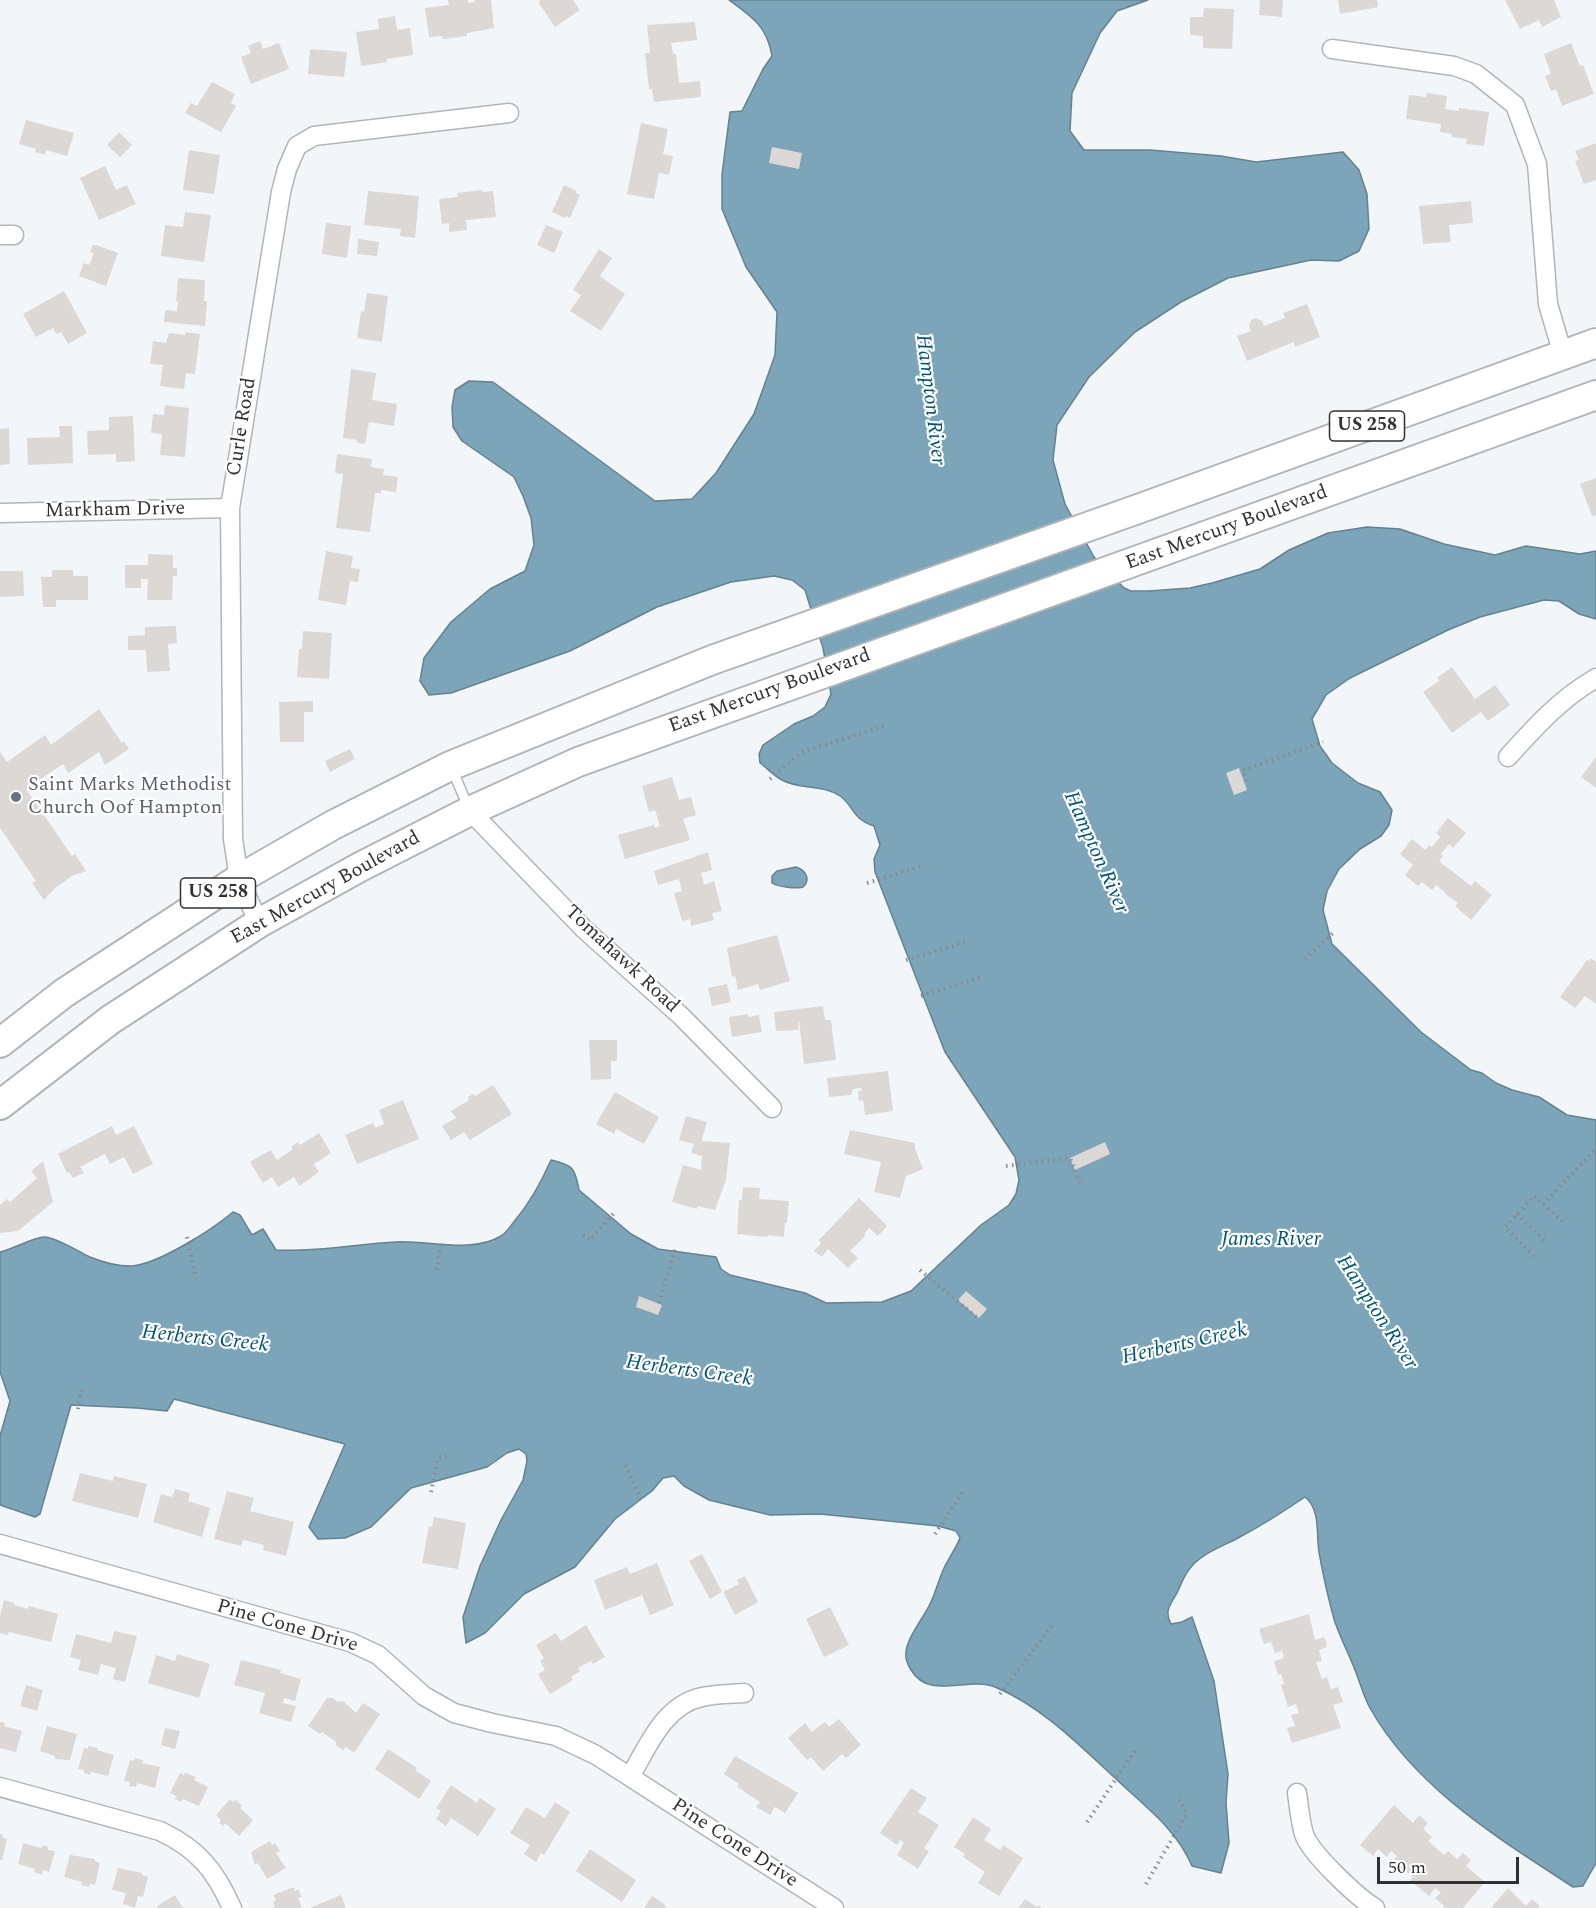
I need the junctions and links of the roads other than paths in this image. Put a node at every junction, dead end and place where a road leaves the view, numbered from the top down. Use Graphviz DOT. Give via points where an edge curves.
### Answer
graph roads {
  1 [pos="1332,49"];
  2 [pos="509,113"];
  3 [pos="1596,343"];
  4 [pos="1563,355"];
  5 [pos="1596,395"];
  6 [pos="230,508"];
  7 [pos="0,513"];
  8 [pos="1596,678"];
  9 [pos="1508,757"];
  10 [pos="450,766"];
  11 [pos="470,811"];
  12 [pos="240,879"];
  13 [pos="259,923"];
  14 [pos="0,1042"];
  15 [pos="0,1105"];
  16 [pos="772,1108"];
  17 [pos="0,1544"];
  18 [pos="744,1693"];
  19 [pos="630,1777"];
  20 [pos="0,1787"];
  21 [pos="1297,1793"];
  22 [pos="232,1908"];
  23 [pos="834,1908"];
  24 [pos="1375,1908"];
  1 -- 4 [label="street" via="1454,66 1476,74 1515,105 1537,164 1548,304"];
  2 -- 6 [label="street, Curle Road" via="314,136 297,146 281,192"];
  3 -- 4 [label="main road, US 258"];
  4 -- 10 [label="main road, US 258" via="787,632"];
  5 -- 11 [label="main road, East Mercury Boulevard / US 258" via="578,762"];
  6 -- 7 [label="street, Markham Drive"];
  6 -- 12 [label="street, Curle Road" via="233,840"];
  8 -- 9 [label="street" via="1541,721"];
  10 -- 11 [label="lane"];
  10 -- 12 [label="main road, US 258" via="333,825"];
  11 -- 13 [label="main road, East Mercury Boulevard / US 258"];
  11 -- 16 [label="street, Tomahawk Road" via="584,929 681,1016"];
  12 -- 13 [label="street, Curle Road"];
  12 -- 14 [label="main road, US 258" via="64,993"];
  13 -- 15 [label="main road, East Mercury Boulevard / US 258" via="110,1020"];
  17 -- 19 [label="street, Pine Cone Drive" via="350,1642 378,1655 424,1696 454,1713 556,1736"];
  18 -- 19 [label="street" via="702,1697 681,1705 661,1724"];
  19 -- 23 [label="street, Pine Cone Drive"];
  20 -- 22 [label="street" via="160,1831 179,1840 213,1871"];
  21 -- 24 [label="street" via="1305,1837 1321,1860"];
}
